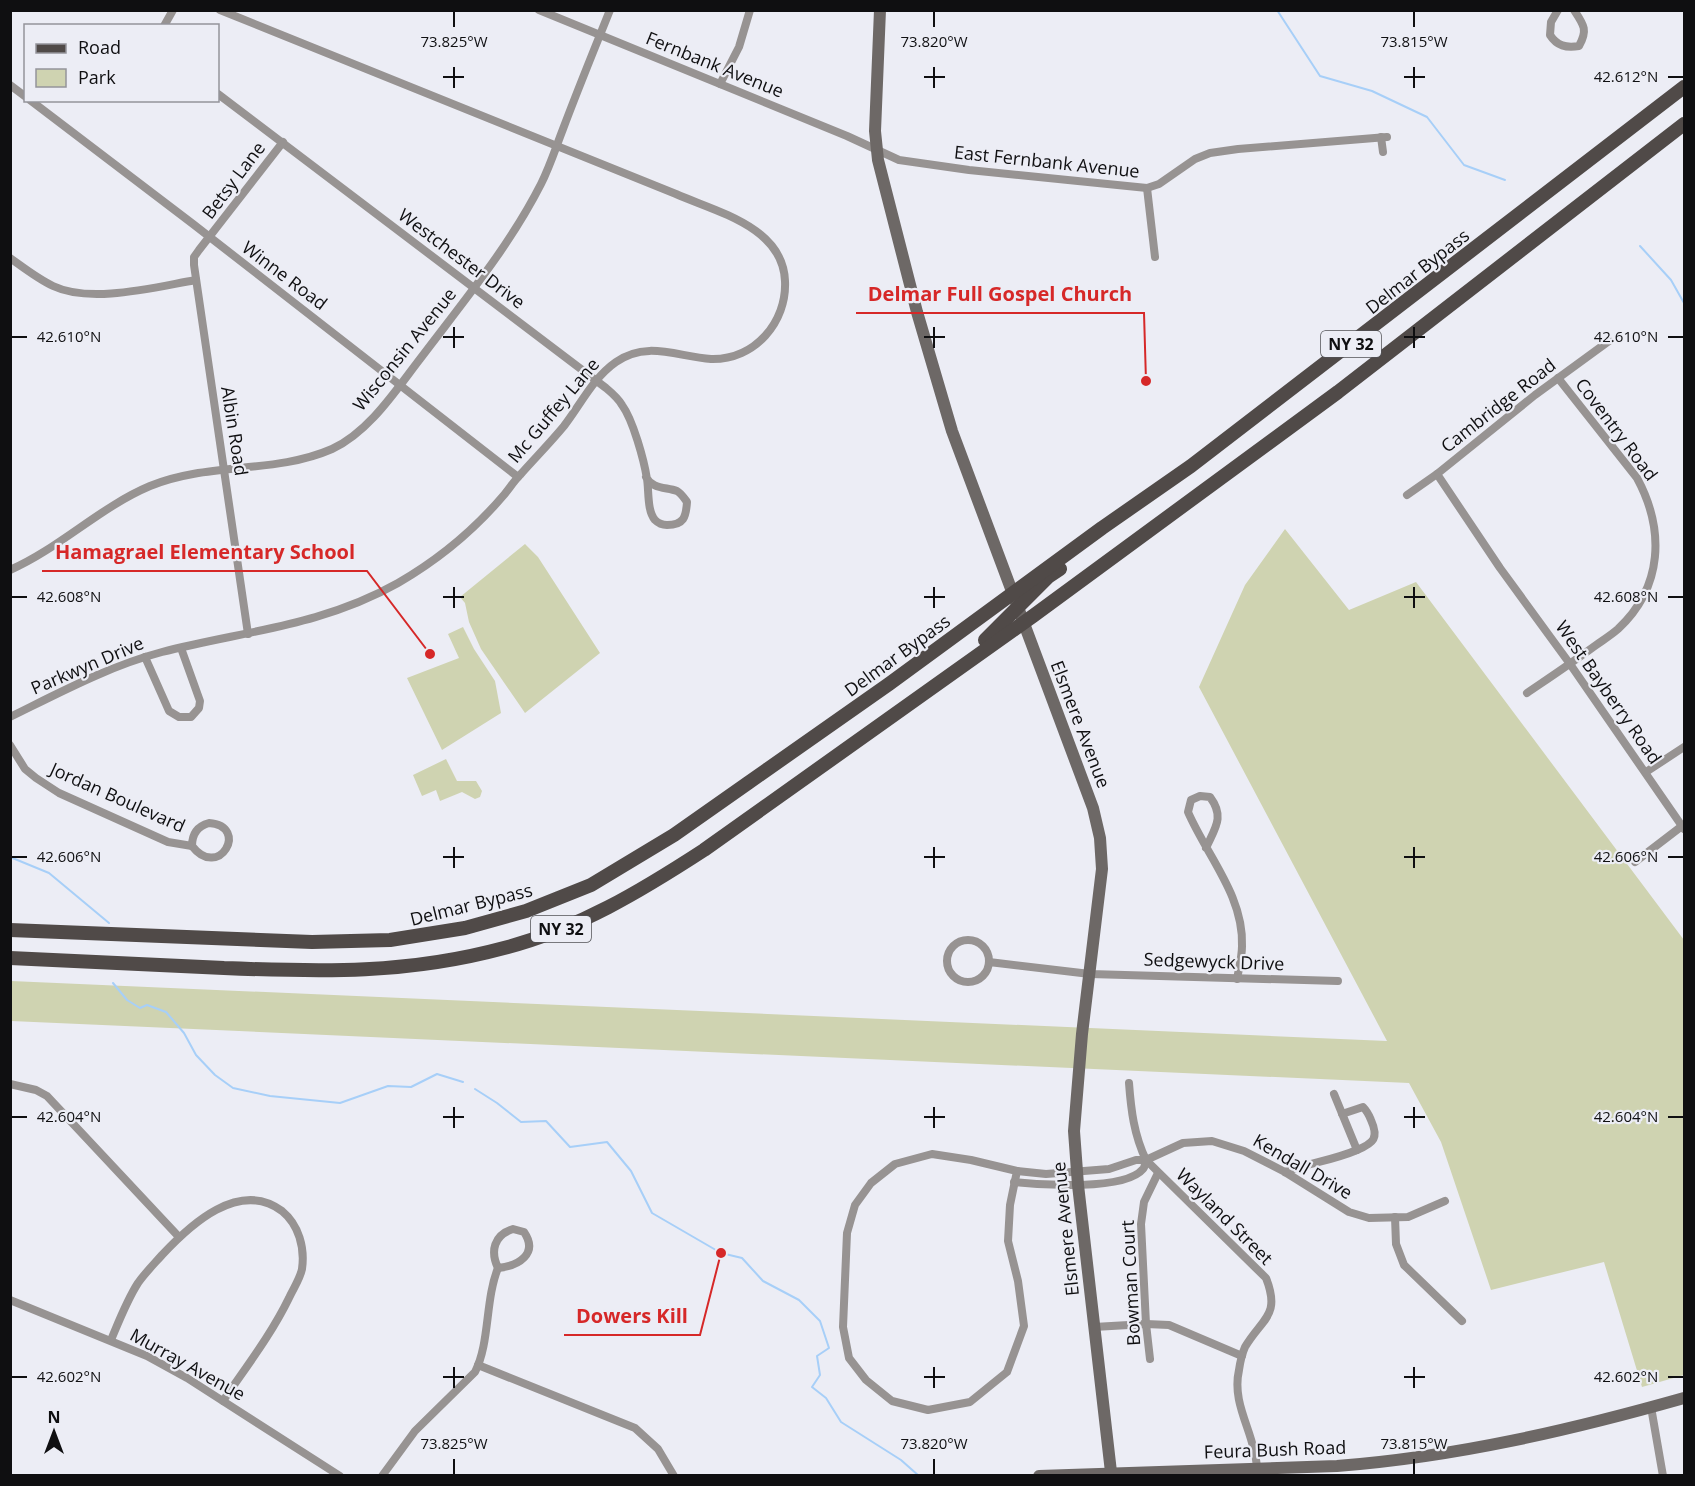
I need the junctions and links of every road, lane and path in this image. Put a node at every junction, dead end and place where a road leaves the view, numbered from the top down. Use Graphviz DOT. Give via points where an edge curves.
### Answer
graph roads {
  1 [pos="173,10"];
  2 [pos="220,10"];
  3 [pos="539,10"];
  4 [pos="609,10"];
  5 [pos="750,10"];
  6 [pos="880,10"];
  7 [pos="1558,10"];
  8 [pos="1574,10"];
  9 [pos="165,24"];
  10 [pos="600,35"];
  11 [pos="720,84"];
  12 [pos="10,85"];
  13 [pos="1684,87"];
  14 [pos="219,95"];
  15 [pos="24,96"];
  16 [pos="33,102"];
  17 [pos="1684,124"];
  18 [pos="283,142"];
  19 [pos="556,147"];
  20 [pos="877,150"];
  21 [pos="1383,152"];
  22 [pos="1147,188"];
  23 [pos="210,238"];
  24 [pos="1155,257"];
  25 [pos="10,258"];
  26 [pos="196,280"];
  27 [pos="473,289"];
  28 [pos="1609,341"];
  29 [pos="1558,378"];
  30 [pos="596,380"];
  31 [pos="400,384"];
  32 [pos="224,469"];
  33 [pos="1437,474"];
  34 [pos="518,477"];
  35 [pos="646,477"];
  36 [pos="1407,495"];
  37 [pos="1137,504"];
  38 [pos="10,570"];
  39 [pos="1011,593"];
  40 [pos="1018,609"];
  41 [pos="1023,622"];
  42 [pos="248,634"];
  43 [pos="181,648"];
  44 [pos="145,657"];
  45 [pos="1570,664"];
  46 [pos="1527,693"];
  47 [pos="10,717"];
  48 [pos="887,718"];
  49 [pos="10,745"];
  50 [pos="1684,747"];
  51 [pos="1646,772"];
  52 [pos="1683,828"];
  53 [pos="192,846"];
  54 [pos="1206,848"];
  55 [pos="1635,862"];
  56 [pos="10,930"];
  57 [pos="10,958"];
  58 [pos="989,962"];
  59 [pos="1090,974"];
  60 [pos="1237,979"];
  61 [pos="1338,981"];
  62 [pos="1129,1083"];
  63 [pos="10,1084"];
  64 [pos="1334,1094"];
  65 [pos="1342,1114"];
  66 [pos="1357,1150"];
  67 [pos="1146,1160"];
  68 [pos="1017,1171"];
  69 [pos="1077,1172"];
  70 [pos="1285,1172"];
  71 [pos="1158,1173"];
  72 [pos="1014,1182"];
  73 [pos="1078,1185"];
  74 [pos="1445,1201"];
  75 [pos="1395,1217"];
  76 [pos="179,1237"];
  77 [pos="498,1268"];
  78 [pos="10,1300"];
  79 [pos="1462,1321"];
  80 [pos="1146,1324"];
  81 [pos="1094,1327"];
  82 [pos="111,1340"];
  83 [pos="1242,1356"];
  84 [pos="1150,1359"];
  85 [pos="478,1365"];
  86 [pos="1684,1398"];
  87 [pos="223,1401"];
  88 [pos="1651,1407"];
  89 [pos="1257,1468"];
  90 [pos="1111,1474"];
  91 [pos="340,1476"];
  92 [pos="382,1476"];
  93 [pos="674,1476"];
  94 [pos="1040,1476"];
  95 [pos="1663,1476"];
  1 -- 9 [label="street"];
  2 -- 19 [label="street"];
  3 -- 10 [label="street, Fernbank Avenue"];
  4 -- 10 [label="street, Wisconsin Avenue"];
  5 -- 11 [label="street" via="739,47"];
  6 -- 20 [label="main road, Elsmere Avenue"];
  7 -- 8 [label="street" via="1551,22 1550,35 1568,47 1579,46 1585,35"];
  10 -- 11 [label="street, Fernbank Avenue"];
  10 -- 19 [label="street, Wisconsin Avenue"];
  11 -- 20 [label="street, Fernbank Avenue"];
  12 -- 15 [label="street"];
  13 -- 37 [label="main road, Delmar Bypass / NY 32" via="1263,412"];
  14 -- 18 [label="street, Westchester Drive"];
  16 -- 23 [label="street, Winne Road"];
  17 -- 41 [label="main road, NY 32" via="1338,392"];
  18 -- 23 [label="street, Betsy Lane"];
  18 -- 27 [label="street, Westchester Drive"];
  19 -- 27 [label="street, Wisconsin Avenue" via="519,225"];
  19 -- 30 [label="street, Mc Guffey Lane" via="754,229 774,247 785,276 777,322 767,335 738,354 712,359 658,350 634,352 614,363"];
  20 -- 22 [label="street, East Fernbank Avenue" via="892,158 927,165"];
  20 -- 39 [label="main road, Elsmere Avenue" via="951,430"];
  21 -- 22 [label="street, East Fernbank Avenue" via="1384,137 1210,153"];
  22 -- 24 [label="street"];
  23 -- 26 [label="street, Albin Road" via="194,257"];
  23 -- 31 [label="street, Winne Road"];
  25 -- 26 [label="street" via="53,286 81,294"];
  26 -- 32 [label="street, Albin Road"];
  27 -- 30 [label="street, Westchester Drive"];
  27 -- 31 [label="street, Wisconsin Avenue"];
  28 -- 29 [label="street, Cambridge Road"];
  29 -- 33 [label="street, Cambridge Road"];
  29 -- 45 [label="street, Coventry Road" via="1637,478 1646,496 1656,540 1653,574 1635,609 1618,629"];
  30 -- 34 [label="street, Mc Guffey Lane" via="564,425"];
  30 -- 35 [label="street, Westchester Drive" via="629,416"];
  31 -- 32 [label="street, Wisconsin Avenue" via="369,421 334,447 294,460"];
  31 -- 34 [label="street, Winne Road"];
  32 -- 38 [label="street, Wisconsin Avenue" via="174,477 134,493"];
  32 -- 42 [label="street, Albin Road"];
  33 -- 36 [label="street, Cambridge Road"];
  33 -- 45 [label="street, West Bayberry Road"];
  34 -- 42 [label="street, Mc Guffey Lane" via="481,520 398,583 322,617"];
  35 -- 35 [label="street, Westchester Drive" via="655,521 664,525 683,522 687,502 680,492 655,486"];
  37 -- 39 [label="main road, Delmar Bypass / NY 32"];
  37 -- 40 [label="main road" via="1048,577"];
  39 -- 40 [label="main road, Elsmere Avenue"];
  39 -- 56 [label="main road, Delmar Bypass / NY 32" via="674,835 591,885 526,911 410,938 349,943"];
  40 -- 41 [label="main road, Elsmere Avenue"];
  40 -- 48 [label="main road" via="993,634"];
  41 -- 48 [label="main road, NY 32"];
  41 -- 59 [label="main road, Elsmere Avenue" via="1093,807 1100,838 1102,869"];
  42 -- 43 [label="street, Parkwyn Drive"];
  43 -- 44 [label="street, Parkwyn Drive"];
  43 -- 44 [label="street" via="200,701 191,717 178,717 169,711"];
  44 -- 47 [label="street, Parkwyn Drive"];
  45 -- 46 [label="street, Coventry Road"];
  45 -- 51 [label="street, West Bayberry Road"];
  48 -- 57 [label="main road, NY 32" via="704,850 633,895 577,923 506,948 434,964 357,971"];
  49 -- 53 [label="street, Jordan Boulevard" via="25,769 59,793 168,842"];
  50 -- 51 [label="street"];
  51 -- 52 [label="street, West Bayberry Road"];
  52 -- 55 [label="street"];
  53 -- 53 [label="street, Jordan Boulevard" via="207,857 222,855 227,850 228,834 220,825 209,823 193,836"];
  54 -- 54 [label="street" via="1219,818 1219,808 1210,797 1200,796 1191,800 1188,812"];
  54 -- 60 [label="street" via="1227,884 1241,925"];
  58 -- 58 [label="street" via="986,949 968,940 951,949 948,962 958,979 972,981 984,975"];
  58 -- 59 [label="street, Sedgewyck Drive"];
  59 -- 60 [label="street, Sedgewyck Drive"];
  59 -- 69 [label="main road, Elsmere Avenue" via="1076,1098"];
  60 -- 61 [label="street, Sedgewyck Drive"];
  62 -- 67 [label="street" via="1132,1124"];
  63 -- 76 [label="street" via="47,1096"];
  64 -- 65 [label="street"];
  65 -- 66 [label="street"];
  65 -- 66 [label="street" via="1363,1107 1374,1126 1373,1140"];
  66 -- 70 [label="street"];
  67 -- 69 [label="street, Kendall Drive"];
  67 -- 70 [label="street, Kendall Drive" via="1183,1143 1212,1141 1244,1151"];
  67 -- 71 [label="street, Wayland Street"];
  67 -- 73 [label="street, Kendall Drive" via="1143,1169 1120,1180"];
  68 -- 69 [label="street, Kendall Drive"];
  68 -- 72 [label="street, Kendall Drive"];
  68 -- 72 [label="street, Kendall Drive" via="932,1154 895,1164 871,1183 855,1205 847,1233 843,1327 849,1358 866,1380 892,1401 928,1410 970,1402 1007,1372 1024,1326 1008,1241"];
  69 -- 73 [label="main road, Elsmere Avenue"];
  70 -- 75 [label="street, Kendall Drive" via="1348,1212 1369,1218"];
  71 -- 80 [label="street, Bowman Court" via="1144,1202 1141,1224"];
  71 -- 83 [label="street, Wayland Street" via="1266,1278 1272,1306"];
  72 -- 73 [label="street, Kendall Drive"];
  73 -- 81 [label="main road, Elsmere Avenue"];
  74 -- 75 [label="street, Kendall Drive" via="1408,1217"];
  75 -- 79 [label="street" via="1396,1244 1404,1265"];
  76 -- 82 [label="street" via="139,1282"];
  76 -- 87 [label="street" via="227,1204 251,1201 269,1204 284,1213 301,1242 299,1277 275,1326"];
  77 -- 77 [label="street" via="493,1254 501,1234 513,1228 524,1232 529,1244 526,1255 515,1264"];
  77 -- 85 [label="street" via="491,1287"];
  78 -- 82 [label="street, Murray Avenue"];
  80 -- 81 [label="street"];
  80 -- 83 [label="street" via="1169,1326"];
  80 -- 84 [label="street, Bowman Court"];
  81 -- 90 [label="main road, Elsmere Avenue"];
  82 -- 87 [label="street, Murray Avenue" via="147,1356"];
  83 -- 89 [label="street, Wayland Street" via="1237,1392 1254,1444"];
  85 -- 92 [label="street" via="415,1431"];
  85 -- 93 [label="street" via="635,1428 658,1449"];
  86 -- 88 [label="main road, Feura Bush Road"];
  87 -- 91 [label="street, Murray Avenue"];
  88 -- 89 [label="main road, Feura Bush Road" via="1492,1445 1380,1463"];
  88 -- 95 [label="street"];
  89 -- 90 [label="main road, Feura Bush Road"];
  90 -- 94 [label="main road, Feura Bush Road"];
}
